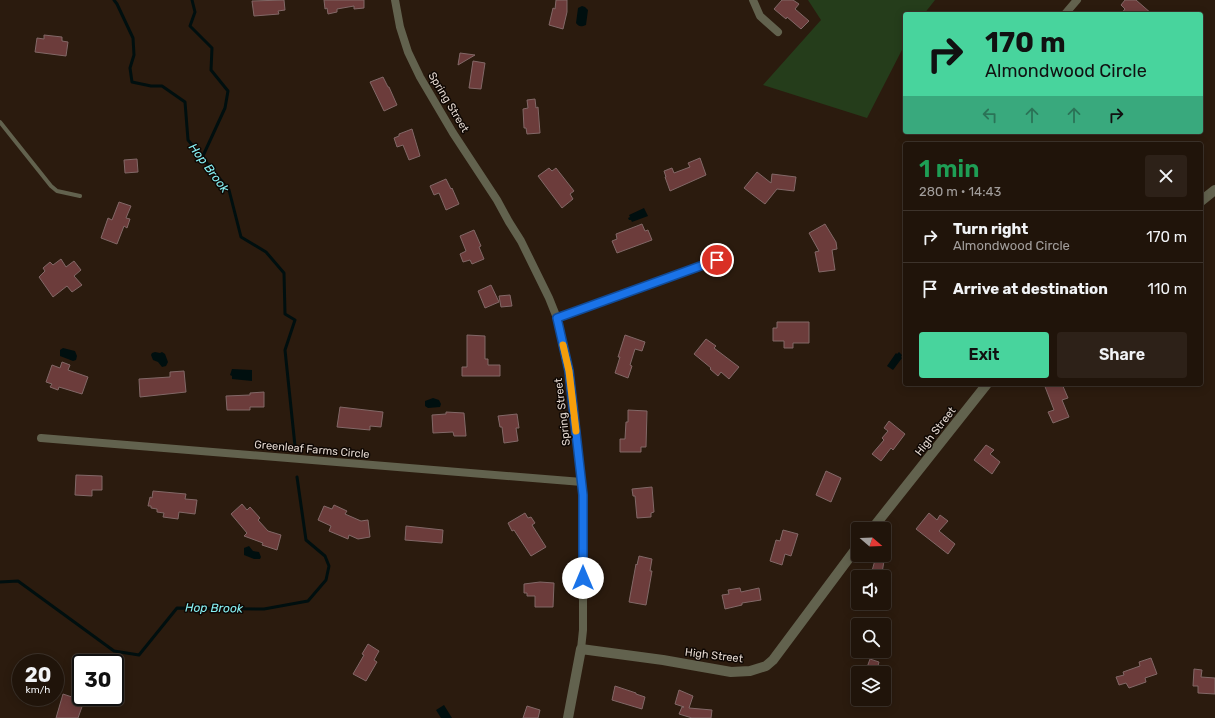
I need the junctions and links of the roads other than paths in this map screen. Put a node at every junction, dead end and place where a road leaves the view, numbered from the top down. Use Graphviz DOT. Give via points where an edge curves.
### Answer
graph roads {
  1 [pos="395,0"];
  2 [pos="753,0"];
  3 [pos="1077,0"];
  4 [pos="1067,12"];
  5 [pos="778,32"];
  6 [pos="0,122"];
  7 [pos="1215,190"];
  8 [pos="80,196"];
  9 [pos="1203,199"];
  10 [pos="717,260"];
  11 [pos="557,318"];
  12 [pos="985,386"];
  13 [pos="41,438"];
  14 [pos="582,482"];
  15 [pos="878,522"];
  16 [pos="851,555"];
  17 [pos="581,649"];
  18 [pos="568,718"];
  1 -- 11 [label="street, Spring Street" via="408,52 420,77 521,241"];
  2 -- 5 [label="street" via="760,16"];
  3 -- 4 [label="street"];
  6 -- 8 [label="lane" via="51,186"];
  7 -- 9 [label="street"];
  10 -- 11 [label="street"];
  11 -- 14 [label="street, Spring Street" via="569,371"];
  12 -- 15 [label="street, High Street"];
  13 -- 14 [label="street, Greenleaf Farms Circle"];
  14 -- 17 [label="street, Spring Street"];
  16 -- 17 [label="street, High Street" via="773,660 766,666 750,672 731,672"];
  17 -- 18 [label="street, Spring Street"];
}
